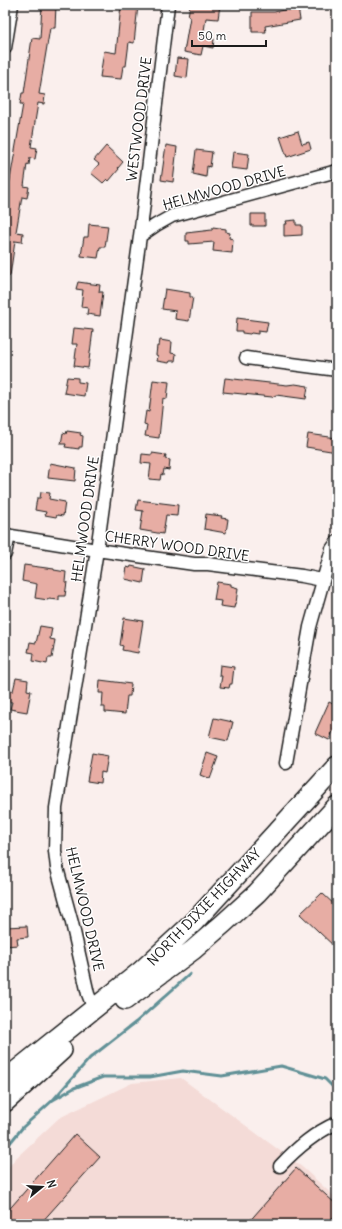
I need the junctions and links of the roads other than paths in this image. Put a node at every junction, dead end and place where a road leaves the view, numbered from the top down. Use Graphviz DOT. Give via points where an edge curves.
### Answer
graph roads {
  1 [pos="12,5"];
  2 [pos="168,5"];
  3 [pos="5,48"];
  4 [pos="337,171"];
  5 [pos="140,236"];
  6 [pos="246,358"];
  7 [pos="337,370"];
  8 [pos="7,535"];
  9 [pos="337,542"];
  10 [pos="96,550"];
  11 [pos="5,554"];
  12 [pos="322,580"];
  13 [pos="286,764"];
  14 [pos="337,766"];
  15 [pos="337,806"];
  16 [pos="94,1009"];
  17 [pos="5,1081"];
  18 [pos="5,1102"];
  19 [pos="337,1123"];
  20 [pos="280,1166"];
  1 -- 3 [label="street"];
  2 -- 5 [label="street, WESTWOOD DRIVE"];
  4 -- 5 [label="street, HELMWOOD DRIVE" via="172,216"];
  5 -- 10 [label="street, HELMWOOD DRIVE"];
  6 -- 7 [label="street"];
  8 -- 10 [label="street, CHERRY WOOD DRIVE"];
  8 -- 11 [label="street"];
  9 -- 12 [label="street" via="332,549"];
  10 -- 12 [label="street, CHERRY WOOD DRIVE"];
  10 -- 16 [label="street, HELMWOOD DRIVE" via="56,808 55,851 88,994"];
  12 -- 13 [label="street" via="310,627"];
  14 -- 16 [label="main road, NORTH DIXIE HIGHWAY" via="194,922 141,971"];
  15 -- 18 [label="main road, NORTH DIXIE HIGHWAY" via="257,893 224,923 193,950 56,1055"];
  16 -- 17 [label="main road, NORTH DIXIE HIGHWAY"];
  19 -- 20 [label="street" via="300,1145"];
}
